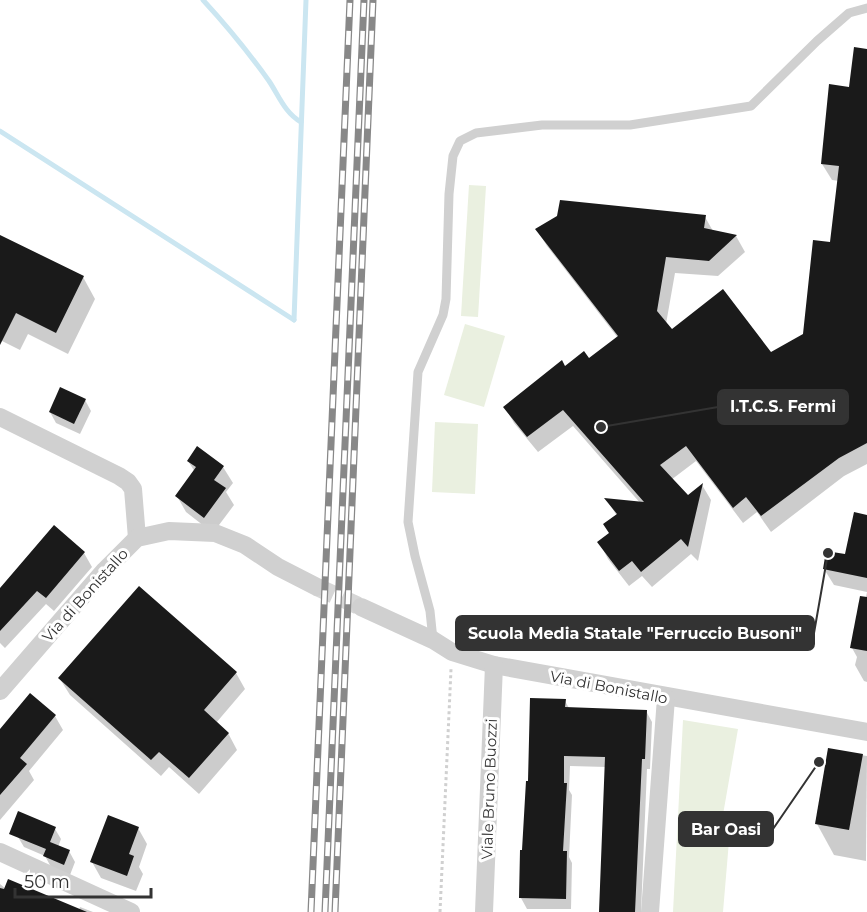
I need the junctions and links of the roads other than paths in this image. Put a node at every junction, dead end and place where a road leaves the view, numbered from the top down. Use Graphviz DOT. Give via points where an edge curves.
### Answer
graph roads {
  1 [pos="867,8"];
  2 [pos="0,417"];
  3 [pos="137,538"];
  4 [pos="317,587"];
  5 [pos="361,608"];
  6 [pos="433,640"];
  7 [pos="494,665"];
  8 [pos="2,683"];
  9 [pos="666,698"];
  10 [pos="867,732"];
  11 [pos="0,852"];
  12 [pos="131,912"];
  13 [pos="484,912"];
  14 [pos="650,912"];
  1 -- 6 [label="lane" via="849,13 751,106 630,125 542,125 476,133 460,141 452,165 446,299 418,372 408,522 430,611"];
  2 -- 3 [label="street" via="128,482 133,489"];
  3 -- 4 [label="street, Via di Bonistallo" via="169,531 215,533 245,545"];
  3 -- 8 [label="street, Via di Bonistallo"];
  5 -- 6 [label="street, Via di Bonistallo"];
  6 -- 7 [label="street, Via di Bonistallo" via="452,652"];
  7 -- 9 [label="street, Via di Bonistallo"];
  7 -- 13 [label="street, Viale Bruno Buozzi"];
  9 -- 10 [label="street, Via di Bonistallo"];
  9 -- 14 [label="street"];
  11 -- 12 [label="street"];
}
